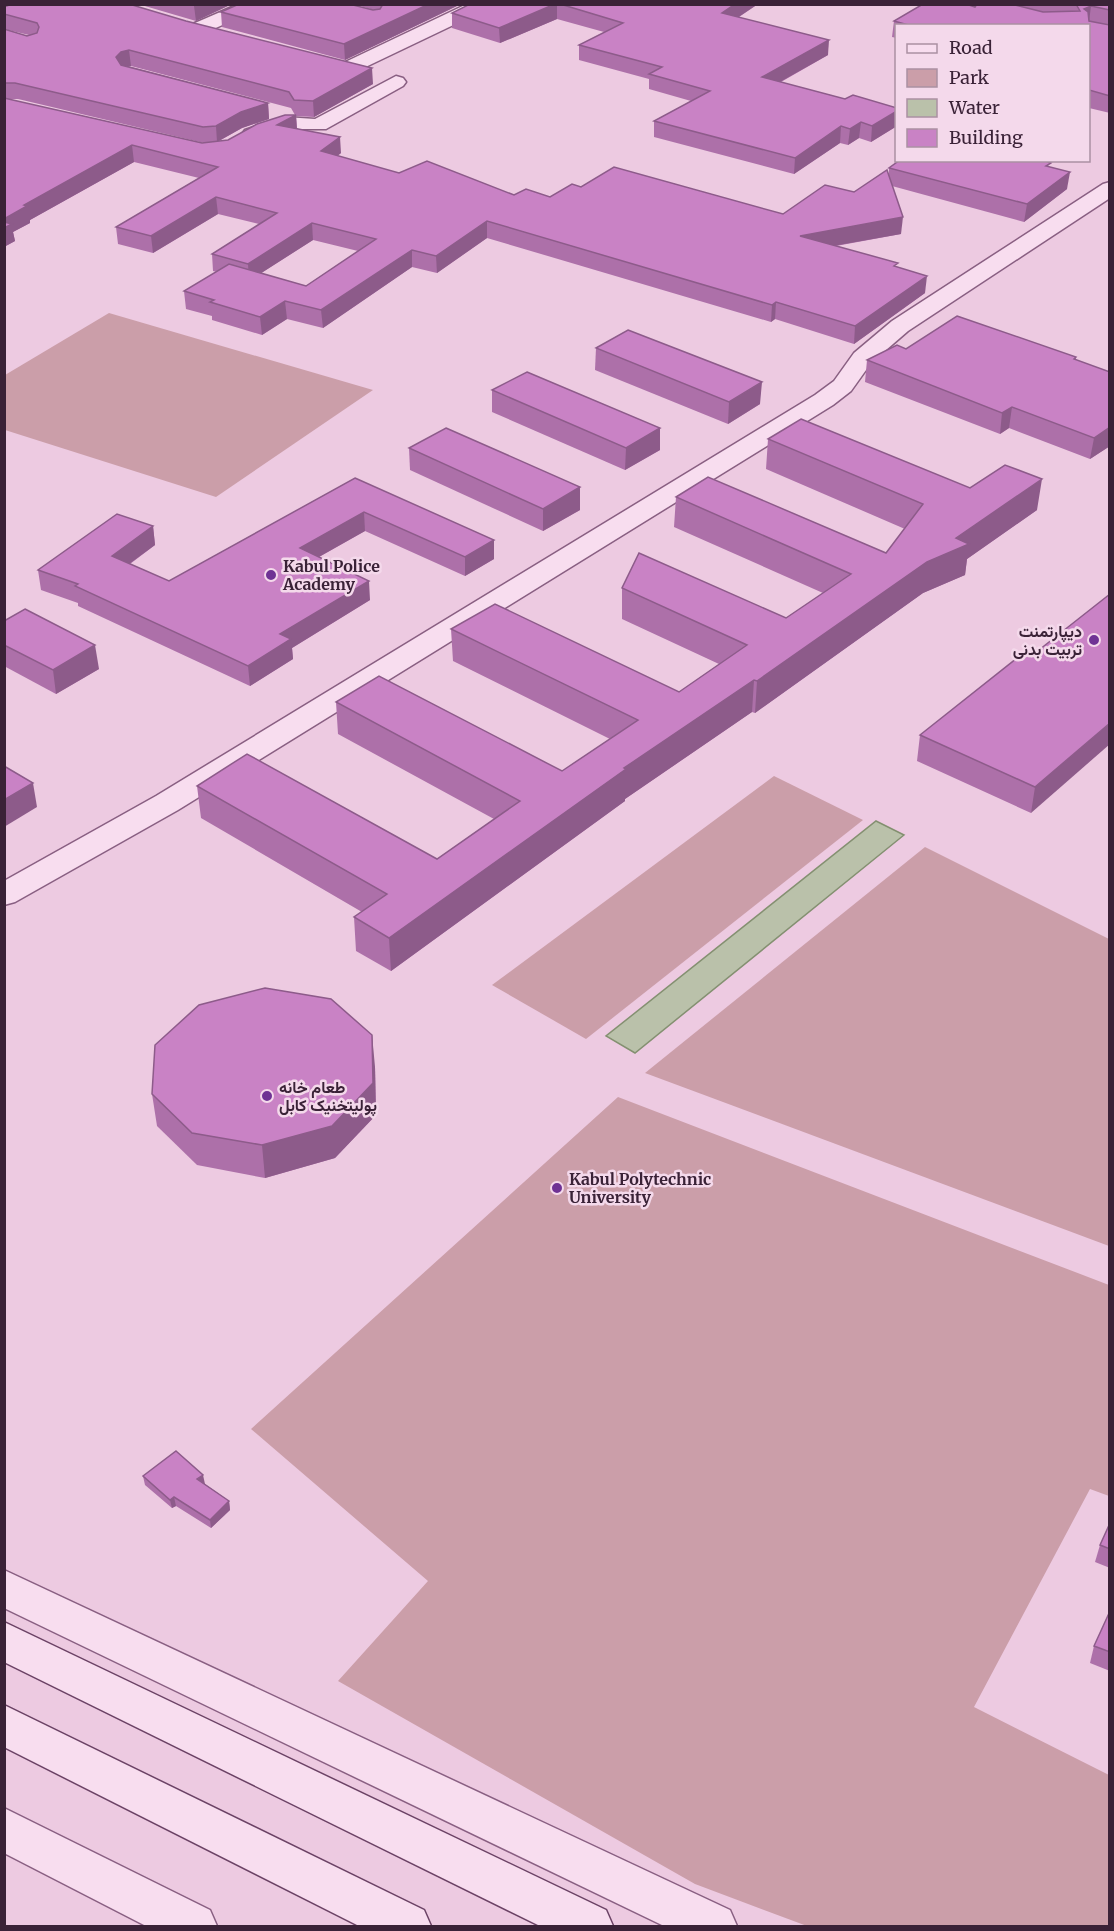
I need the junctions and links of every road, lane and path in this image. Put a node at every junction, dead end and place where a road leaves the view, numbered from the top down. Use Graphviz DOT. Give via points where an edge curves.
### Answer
graph roads {
  1 [pos="255,4"];
  2 [pos="483,4"];
  3 [pos="970,4"];
  4 [pos="172,23"];
  5 [pos="1058,24"];
  6 [pos="195,30"];
  7 [pos="222,37"];
  8 [pos="326,63"];
  9 [pos="346,69"];
  10 [pos="261,108"];
  11 [pos="285,123"];
  12 [pos="231,145"];
  13 [pos="1110,188"];
  14 [pos="4,895"];
  15 [pos="4,1588"];
  16 [pos="4,1641"];
  17 [pos="4,1725"];
  18 [pos="4,1829"];
  19 [pos="193,1926"];
  20 [pos="407,1926"];
  21 [pos="589,1926"];
  22 [pos="713,1926"];
  1 -- 6 [label="street"];
  2 -- 9 [label="street"];
  3 -- 5 [label="street"];
  4 -- 6 [label="street"];
  6 -- 7 [label="street"];
  8 -- 9 [label="street"];
  9 -- 11 [label="street" via="396,82 319,125"];
  10 -- 11 [label="street" via="283,114"];
  11 -- 12 [label="street" via="250,134"];
  13 -- 14 [label="street" via="900,326 862,357 843,386 824,400 205,780"];
  15 -- 22 [label="street"];
  16 -- 21 [label="street"];
  17 -- 20 [label="street"];
  18 -- 19 [label="street"];
}
